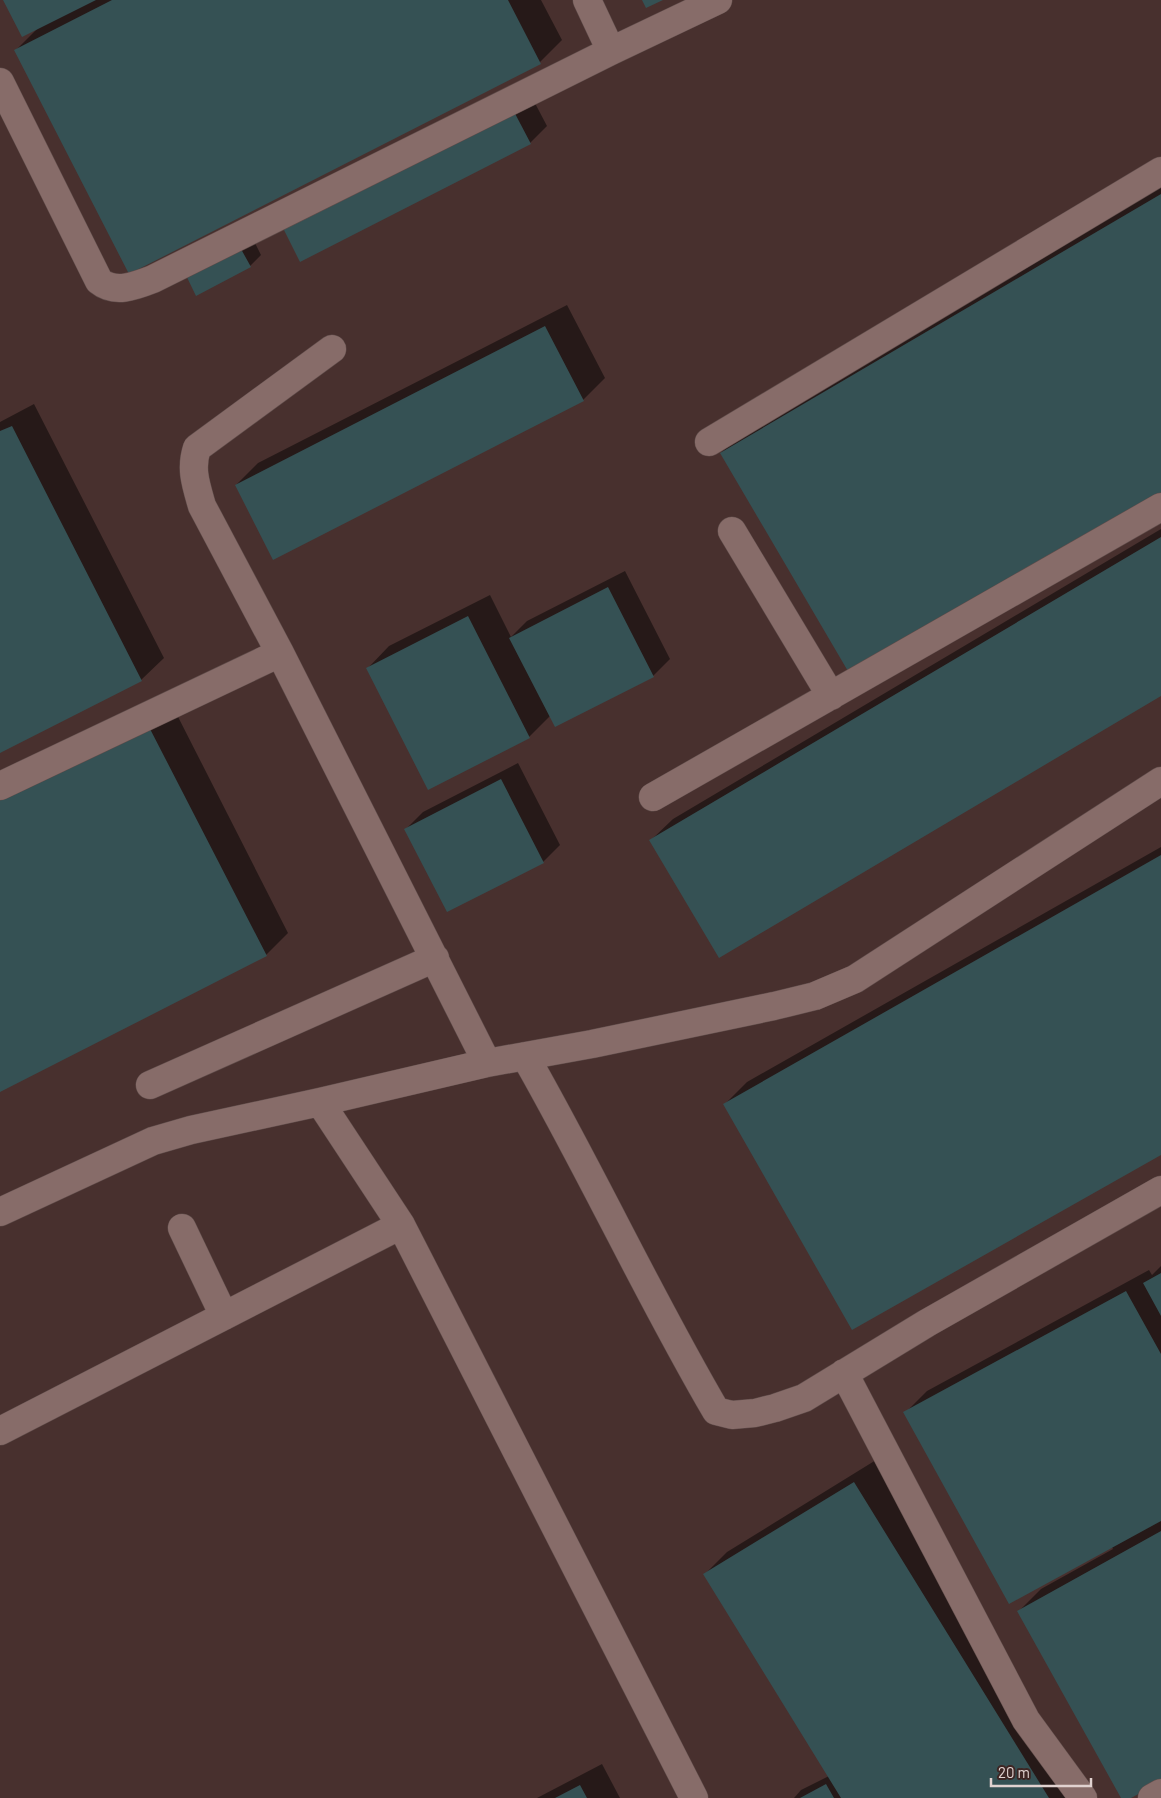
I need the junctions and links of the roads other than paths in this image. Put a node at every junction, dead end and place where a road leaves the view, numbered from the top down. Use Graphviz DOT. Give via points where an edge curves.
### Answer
graph roads {
  1 [pos="586,0"];
  2 [pos="718,0"];
  3 [pos="611,51"];
  4 [pos="0,82"];
  5 [pos="1161,171"];
  6 [pos="332,349"];
  7 [pos="709,442"];
  8 [pos="1161,507"];
  9 [pos="732,531"];
  10 [pos="280,653"];
  11 [pos="830,696"];
  12 [pos="1161,781"];
  13 [pos="0,786"];
  14 [pos="653,797"];
  15 [pos="435,958"];
  16 [pos="525,1056"];
  17 [pos="487,1063"];
  18 [pos="150,1085"];
  19 [pos="320,1102"];
  20 [pos="1161,1190"];
  21 [pos="0,1212"];
  22 [pos="401,1225"];
  23 [pos="182,1228"];
  24 [pos="224,1316"];
  25 [pos="844,1373"];
  26 [pos="0,1431"];
  27 [pos="1161,1793"];
  28 [pos="694,1798"];
  29 [pos="1083,1798"];
  30 [pos="1152,1798"];
  1 -- 3 [label="lane"];
  2 -- 3 [label="lane"];
  3 -- 4 [label="lane" via="152,279 132,287 114,288 99,281"];
  5 -- 7 [label="lane"];
  6 -- 10 [label="lane" via="197,448 193,460 202,506"];
  8 -- 11 [label="lane"];
  9 -- 11 [label="lane"];
  10 -- 13 [label="lane"];
  10 -- 15 [label="lane"];
  11 -- 14 [label="lane"];
  12 -- 16 [label="lane" via="855,979 837,987 774,1006"];
  15 -- 17 [label="lane"];
  15 -- 18 [label="lane"];
  16 -- 17 [label="lane"];
  16 -- 25 [label="lane" via="716,1411 732,1415 775,1408 804,1398"];
  17 -- 19 [label="lane"];
  19 -- 21 [label="lane" via="153,1141"];
  19 -- 22 [label="lane"];
  20 -- 25 [label="lane"];
  22 -- 24 [label="lane"];
  22 -- 28 [label="lane"];
  23 -- 24 [label="lane"];
  24 -- 26 [label="lane"];
  25 -- 29 [label="lane" via="1026,1720"];
  27 -- 30 [label="lane"];
}
